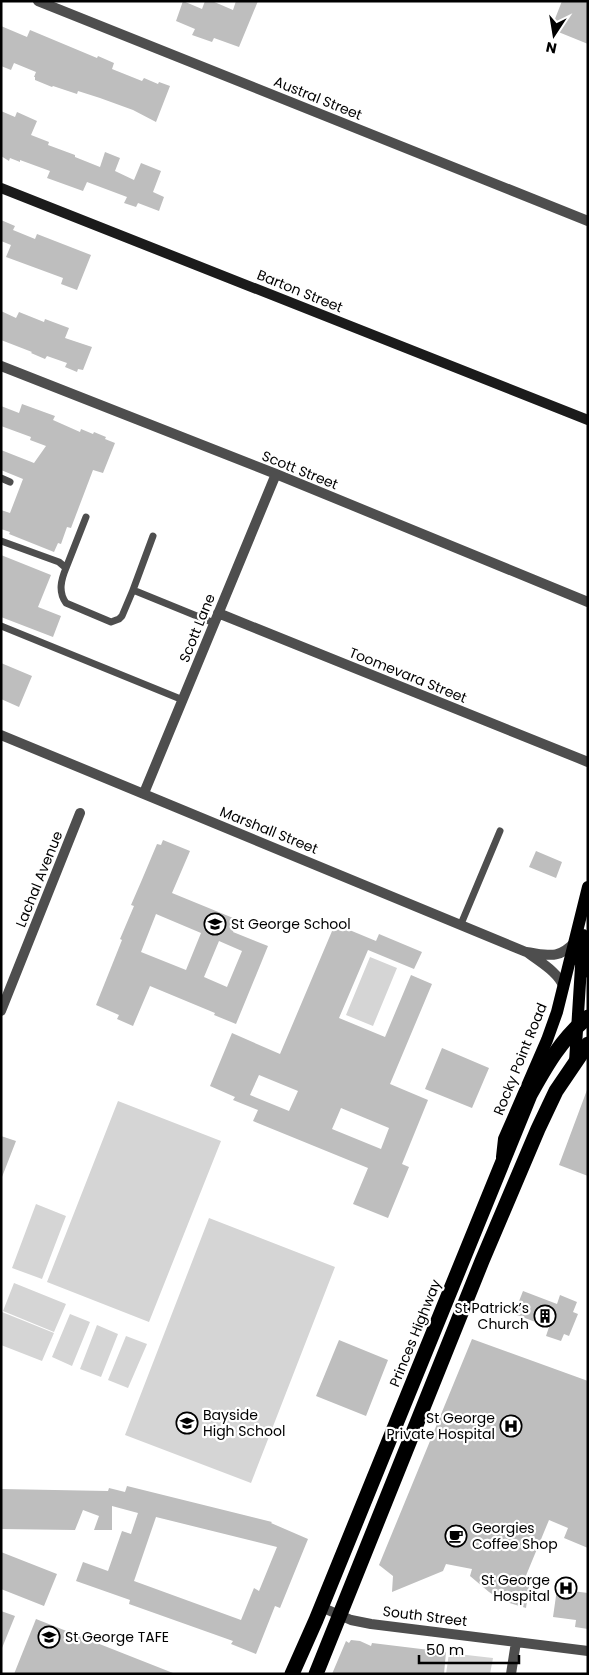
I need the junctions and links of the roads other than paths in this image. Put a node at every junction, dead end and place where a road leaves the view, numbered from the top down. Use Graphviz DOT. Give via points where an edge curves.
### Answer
graph roads {
  1 [pos="38,1"];
  2 [pos="1,188"];
  3 [pos="588,221"];
  4 [pos="1,366"];
  5 [pos="588,420"];
  6 [pos="276,474"];
  7 [pos="1,478"];
  8 [pos="10,482"];
  9 [pos="86,517"];
  10 [pos="153,536"];
  11 [pos="1,541"];
  12 [pos="66,568"];
  13 [pos="133,590"];
  14 [pos="588,602"];
  15 [pos="216,618"];
  16 [pos="1,626"];
  17 [pos="182,700"];
  18 [pos="1,735"];
  19 [pos="588,762"];
  20 [pos="144,793"];
  21 [pos="80,813"];
  22 [pos="500,831"];
  23 [pos="588,887"];
  24 [pos="586,905"];
  25 [pos="461,924"];
  26 [pos="575,941"];
  27 [pos="526,952"];
  28 [pos="585,965"];
  29 [pos="564,987"];
  30 [pos="1,1011"];
  31 [pos="583,1021"];
  32 [pos="588,1044"];
  33 [pos="575,1062"];
  34 [pos="500,1166"];
  35 [pos="321,1607"];
  36 [pos="339,1614"];
  37 [pos="516,1642"];
  38 [pos="588,1651"];
  39 [pos="292,1674"];
  40 [pos="316,1674"];
  41 [pos="511,1674"];
  1 -- 3 [label="street, Austral Street"];
  2 -- 5 [label="street, Barton Street"];
  4 -- 6 [label="street, Scott Street"];
  6 -- 14 [label="street, Scott Street"];
  6 -- 15 [label="street, Scott Lane"];
  7 -- 8 [label="lane"];
  9 -- 12 [label="lane"];
  10 -- 13 [label="lane"];
  11 -- 12 [label="lane" via="59,562"];
  12 -- 13 [label="lane" via="61,589 66,603 111,622 122,616"];
  13 -- 15 [label="lane"];
  15 -- 17 [label="street, Scott Lane"];
  15 -- 19 [label="street, Toomevara Street"];
  16 -- 17 [label="lane"];
  17 -- 20 [label="street, Scott Lane"];
  18 -- 20 [label="street, Marshall Street"];
  20 -- 25 [label="street, Marshall Street"];
  21 -- 30 [label="street, Lachal Avenue"];
  22 -- 25 [label="lane"];
  23 -- 24 [label="main road, Rocky Point Road"];
  24 -- 26 [label="main road, Rocky Point Road"];
  24 -- 28 [label="main road, Rocky Point Road"];
  25 -- 27 [label="street, Marshall Street"];
  26 -- 27 [label="street, Marshall Street" via="558,954"];
  26 -- 29 [label="main road, Rocky Point Road"];
  27 -- 29 [label="street, Marshall Street" via="554,972"];
  28 -- 31 [label="main road, Rocky Point Road"];
  29 -- 34 [label="main road, Rocky Point Road" via="547,1040 504,1139"];
  31 -- 33 [label="main road, Rocky Point Road"];
  31 -- 34 [label="highway, Princes Highway" via="562,1043 542,1074"];
  32 -- 33 [label="highway"];
  33 -- 36 [label="highway" via="556,1091 520,1170"];
  34 -- 35 [label="highway, Princes Highway"];
  35 -- 36 [label="street, South Street"];
  35 -- 39 [label="highway, Princes Highway"];
  36 -- 37 [label="street, South Street" via="371,1624"];
  36 -- 40 [label="highway"];
  37 -- 38 [label="street, South Street"];
  37 -- 41 [label="street"];
}
